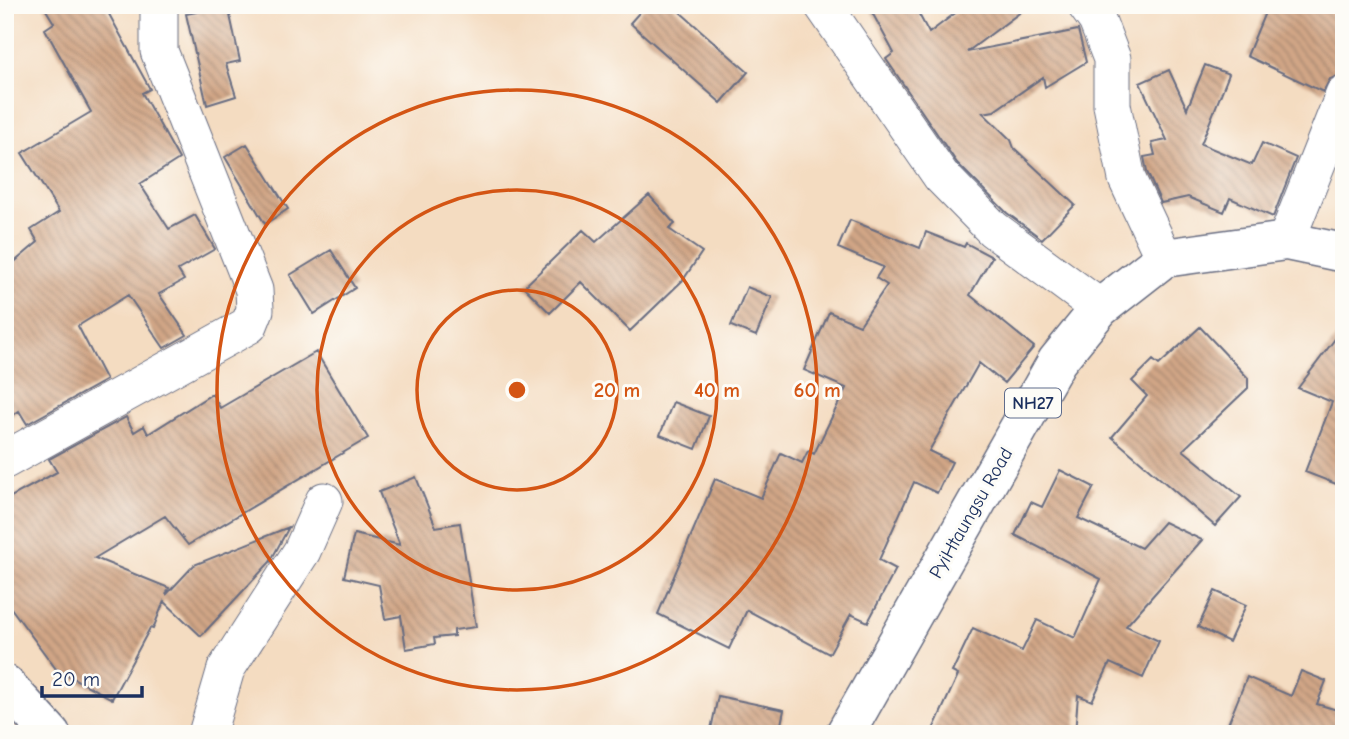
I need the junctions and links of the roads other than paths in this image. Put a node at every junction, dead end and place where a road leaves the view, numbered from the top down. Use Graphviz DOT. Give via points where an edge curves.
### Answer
graph roads {
  1 [pos="159,5"];
  2 [pos="823,5"];
  3 [pos="1086,5"];
  4 [pos="1344,95"];
  5 [pos="1286,242"];
  6 [pos="1344,253"];
  7 [pos="1164,258"];
  8 [pos="1100,308"];
  9 [pos="5,460"];
  10 [pos="324,501"];
  11 [pos="7,691"];
  12 [pos="51,734"];
  13 [pos="207,734"];
  14 [pos="845,734"];
  1 -- 9 [label="street" via="159,51 254,290 255,310 249,325"];
  2 -- 8 [label="street" via="941,176 993,229"];
  3 -- 7 [label="street" via="1112,59 1112,105 1127,179"];
  4 -- 5 [label="street"];
  5 -- 6 [label="highway"];
  5 -- 7 [label="highway"];
  7 -- 8 [label="highway, PyiHtaungsu Road / NH27"];
  8 -- 14 [label="highway, PyiHtaungsu Road / NH27" via="1057,361"];
  10 -- 13 [label="street" via="302,551 226,669"];
  11 -- 12 [label="highway"];
}
